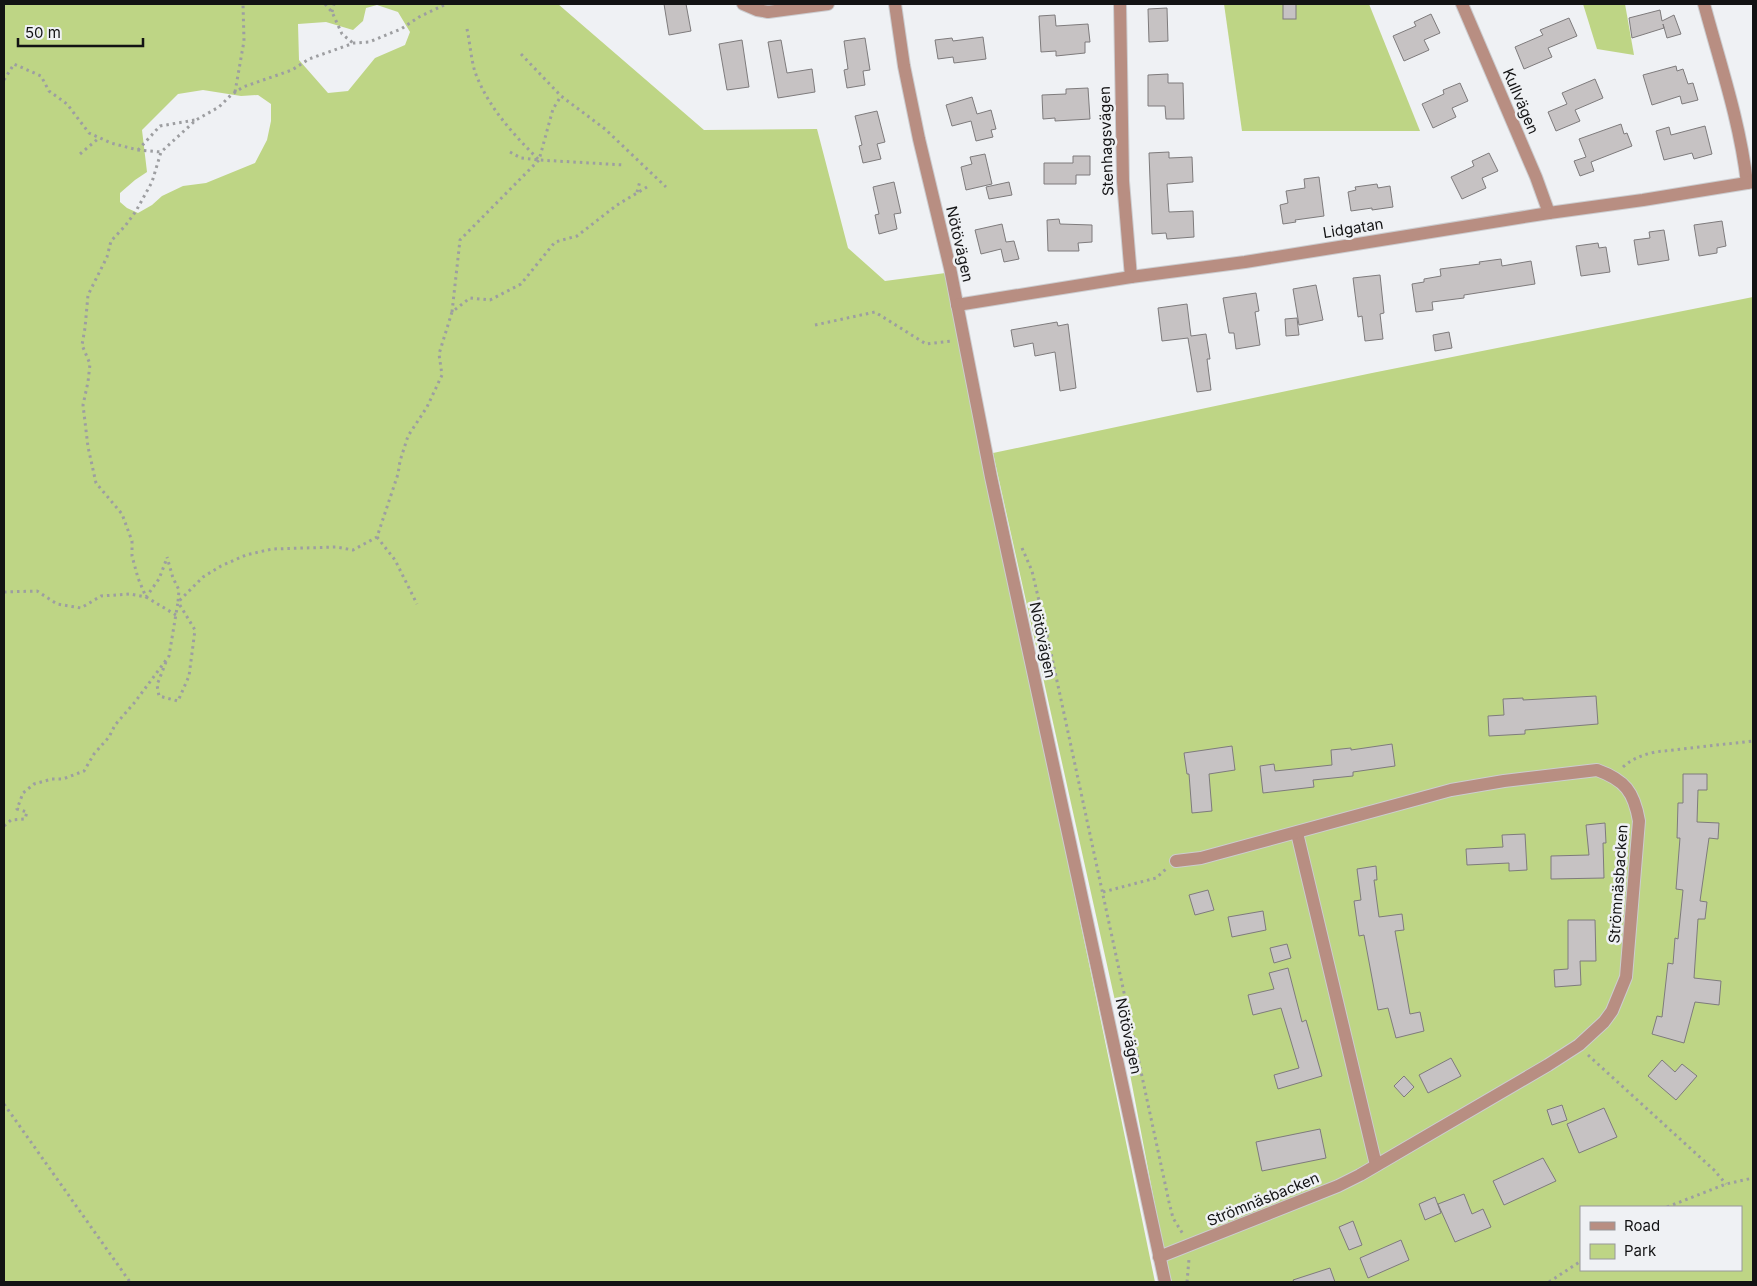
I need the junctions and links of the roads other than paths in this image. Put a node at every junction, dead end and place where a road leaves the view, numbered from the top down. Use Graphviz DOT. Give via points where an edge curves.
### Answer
graph roads {
  1 [pos="743,4"];
  2 [pos="828,4"];
  3 [pos="895,4"];
  4 [pos="1120,4"];
  5 [pos="1462,4"];
  6 [pos="1704,4"];
  7 [pos="1750,183"];
  8 [pos="1549,212"];
  9 [pos="1131,277"];
  10 [pos="957,305"];
  11 [pos="1297,833"];
  12 [pos="1176,861"];
  13 [pos="1376,1165"];
  14 [pos="1159,1257"];
  15 [pos="1165,1282"];
  1 -- 2 [label="street" via="768,12"];
  3 -- 10 [label="street, Nötövägen" via="919,139"];
  4 -- 9 [label="street, Stenhagsvägen" via="1123,181"];
  5 -- 8 [label="street, Kullvägen"];
  6 -- 7 [label="street" via="1729,91"];
  7 -- 8 [label="street, Lidgatan"];
  8 -- 9 [label="street, Lidgatan" via="1245,262"];
  9 -- 10 [label="street, Lidgatan"];
  10 -- 14 [label="street, Nötövägen"];
  11 -- 12 [label="street, Strömnäsbacken" via="1201,858"];
  11 -- 13 [label="street"];
  11 -- 13 [label="street, Strömnäsbacken" via="1451,790 1596,770 1611,775 1633,796 1639,821 1626,977 1612,1012 1579,1045"];
  13 -- 14 [label="street, Strömnäsbacken" via="1338,1186"];
  14 -- 15 [label="street, Nötövägen"];
}
